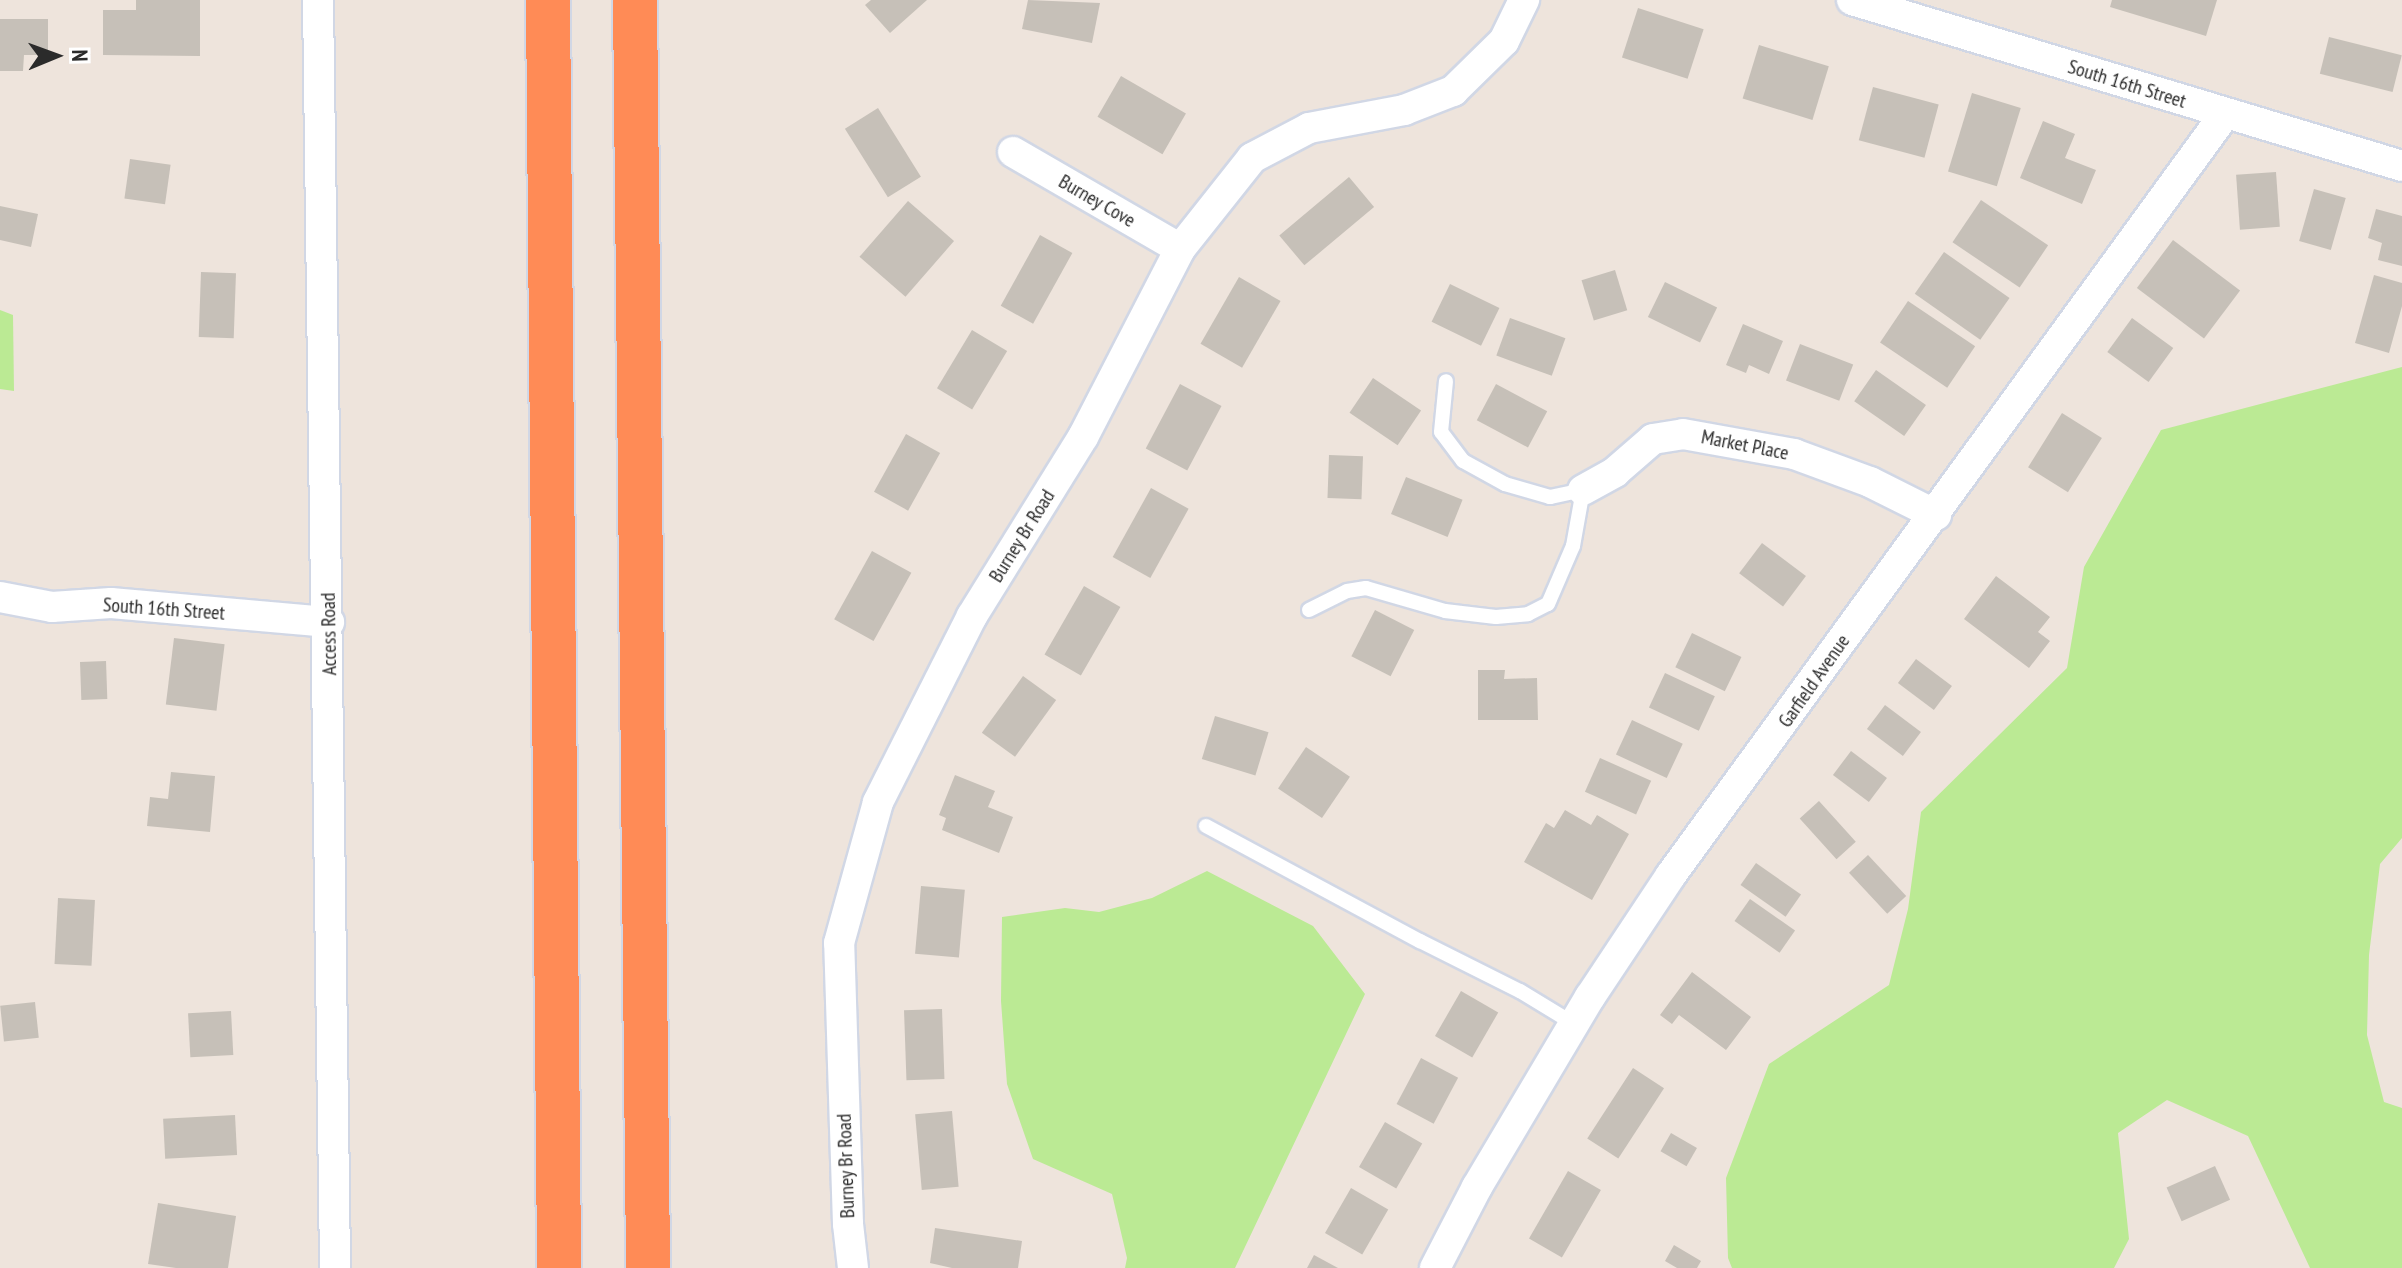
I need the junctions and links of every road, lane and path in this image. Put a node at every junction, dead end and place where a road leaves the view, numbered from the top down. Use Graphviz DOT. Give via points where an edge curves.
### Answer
graph roads {
  1 [pos="318,0"];
  2 [pos="548,0"];
  3 [pos="635,0"];
  4 [pos="1524,0"];
  5 [pos="1852,0"];
  6 [pos="2225,114"];
  7 [pos="1013,152"];
  8 [pos="2402,166"];
  9 [pos="1180,249"];
  10 [pos="1446,381"];
  11 [pos="1583,490"];
  12 [pos="1936,515"];
  13 [pos="0,597"];
  14 [pos="1309,610"];
  15 [pos="329,622"];
  16 [pos="1206,826"];
  17 [pos="1574,1024"];
  18 [pos="335,1268"];
  19 [pos="559,1268"];
  20 [pos="648,1268"];
  21 [pos="853,1268"];
  22 [pos="1435,1268"];
  1 -- 15 [label="street, Access Road"];
  2 -- 19 [label="highway"];
  3 -- 20 [label="highway"];
  4 -- 9 [label="street, Burney Br Road" via="1504,41 1453,91 1404,110 1309,128 1252,158"];
  5 -- 6 [label="street, South 16th Street"];
  6 -- 8 [label="street, South 16th Street"];
  6 -- 12 [label="street, Garfield Avenue"];
  7 -- 9 [label="street, Burney Cove"];
  9 -- 21 [label="street, Burney Br Road" via="1083,437 972,616 878,802 839,943"];
  10 -- 11 [label="lane, Market Place" via="1441,432 1463,461 1505,484 1550,497"];
  11 -- 12 [label="street, Market Place" via="1615,472 1653,439 1683,434 1794,454 1870,482"];
  11 -- 14 [label="lane" via="1573,546 1548,604 1528,614 1496,617 1445,611 1366,588 1347,591"];
  12 -- 17 [label="street, Garfield Avenue" via="1671,875"];
  13 -- 15 [label="street, South 16th Street" via="52,607 111,603"];
  15 -- 18 [label="street, Access Road"];
  16 -- 17 [label="lane"];
  17 -- 22 [label="street, Garfield Avenue"];
}
